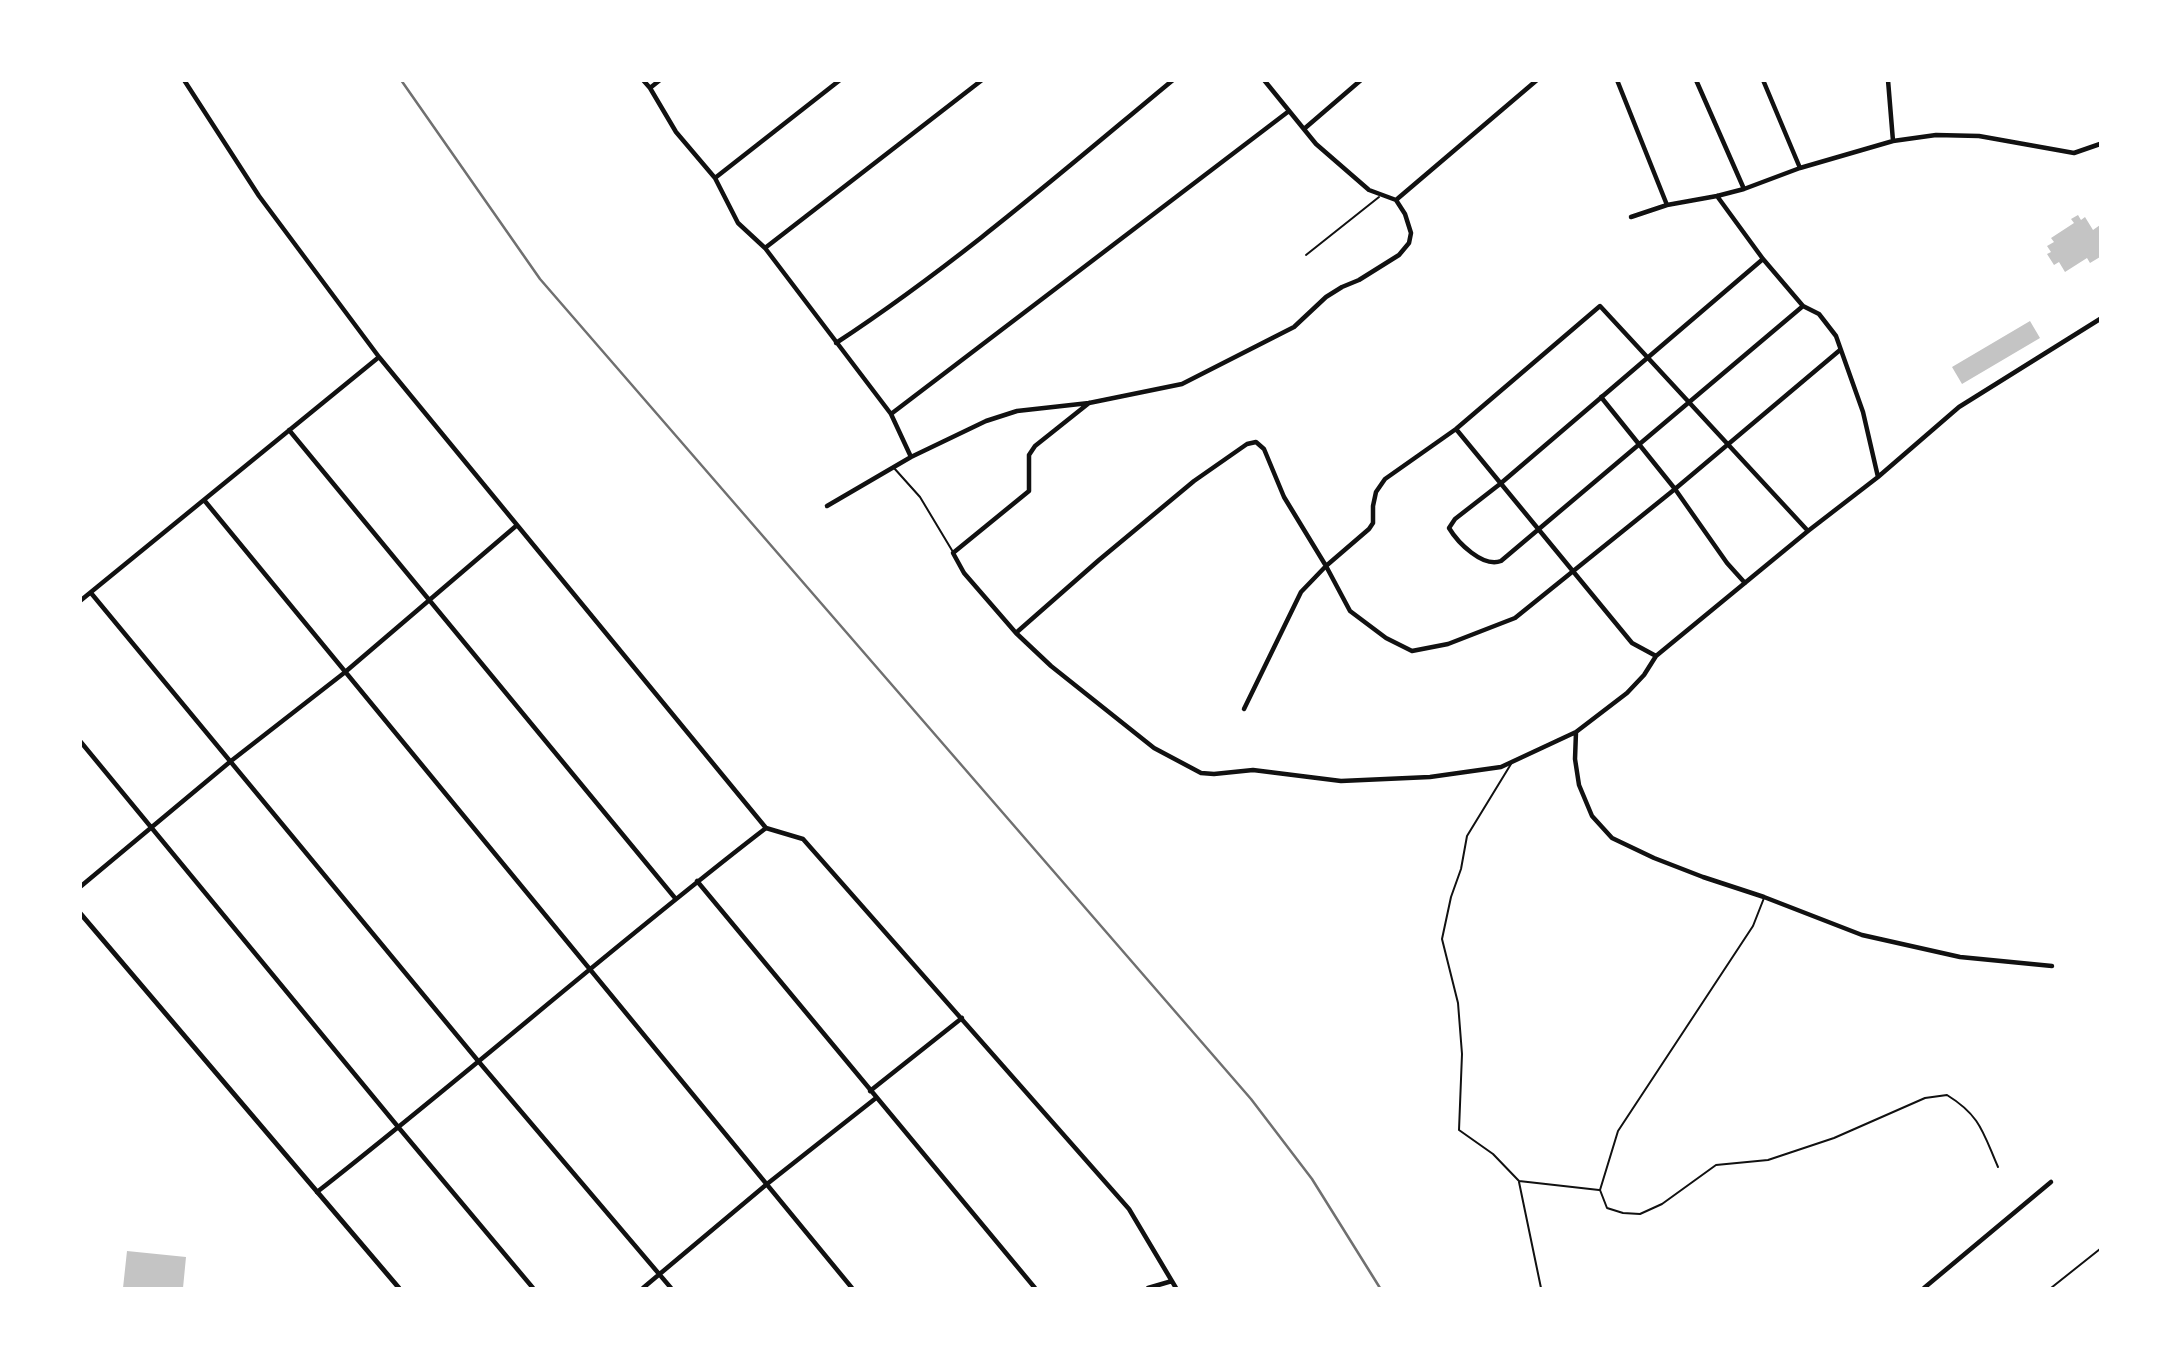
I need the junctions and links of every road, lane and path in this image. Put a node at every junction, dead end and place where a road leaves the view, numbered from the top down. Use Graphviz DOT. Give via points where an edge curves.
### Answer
graph roads {
  1 [pos="184,80"];
  2 [pos="643,80"];
  3 [pos="660,80"];
  4 [pos="840,80"];
  5 [pos="982,80"];
  6 [pos="1173,80"];
  7 [pos="1264,80"];
  8 [pos="1361,80"];
  9 [pos="1537,80"];
  10 [pos="1617,80"];
  11 [pos="1696,80"];
  12 [pos="1763,80"];
  13 [pos="1888,80"];
  14 [pos="650,88"];
  15 [pos="1289,111"];
  16 [pos="1304,129"];
  17 [pos="1893,141"];
  18 [pos="2101,144"];
  19 [pos="1800,168"];
  20 [pos="715,178"];
  21 [pos="1744,189"];
  22 [pos="1381,195"];
  23 [pos="1717,197"];
  24 [pos="1396,200"];
  25 [pos="1667,205"];
  26 [pos="1631,217"];
  27 [pos="765,248"];
  28 [pos="1306,255"];
  29 [pos="1763,259"];
  30 [pos="1803,306"];
  31 [pos="2101,320"];
  32 [pos="836,343"];
  33 [pos="1840,350"];
  34 [pos="379,356"];
  35 [pos="1647,358"];
  36 [pos="1601,397"];
  37 [pos="1089,402"];
  38 [pos="1688,402"];
  39 [pos="891,414"];
  40 [pos="1456,429"];
  41 [pos="289,430"];
  42 [pos="1638,444"];
  43 [pos="1728,444"];
  44 [pos="911,457"];
  45 [pos="893,467"];
  46 [pos="1878,477"];
  47 [pos="1500,484"];
  48 [pos="1675,489"];
  49 [pos="204,500"];
  50 [pos="827,506"];
  51 [pos="516,526"];
  52 [pos="1538,531"];
  53 [pos="1808,531"];
  54 [pos="953,553"];
  55 [pos="1326,566"];
  56 [pos="1573,572"];
  57 [pos="1745,583"];
  58 [pos="91,593"];
  59 [pos="429,600"];
  60 [pos="80,601"];
  61 [pos="1016,633"];
  62 [pos="1656,656"];
  63 [pos="344,673"];
  64 [pos="1244,709"];
  65 [pos="1576,732"];
  66 [pos="80,741"];
  67 [pos="231,761"];
  68 [pos="1512,763"];
  69 [pos="152,827"];
  70 [pos="766,828"];
  71 [pos="697,881"];
  72 [pos="80,887"];
  73 [pos="1764,897"];
  74 [pos="676,898"];
  75 [pos="80,913"];
  76 [pos="2052,966"];
  77 [pos="591,969"];
  78 [pos="962,1018"];
  79 [pos="480,1062"];
  80 [pos="870,1091"];
  81 [pos="876,1098"];
  82 [pos="399,1128"];
  83 [pos="1998,1167"];
  84 [pos="1519,1181"];
  85 [pos="2051,1182"];
  86 [pos="767,1184"];
  87 [pos="1600,1190"];
  88 [pos="317,1192"];
  89 [pos="2101,1250"];
  90 [pos="660,1275"];
  91 [pos="1172,1281"];
  92 [pos="399,1289"];
  93 [pos="533,1289"];
  94 [pos="643,1289"];
  95 [pos="671,1289"];
  96 [pos="852,1289"];
  97 [pos="1035,1289"];
  98 [pos="1148,1289"];
  99 [pos="1176,1289"];
  100 [pos="1541,1289"];
  101 [pos="1924,1289"];
  102 [pos="2051,1289"];
  1 -- 34 [label="street" via="259,196"];
  2 -- 14 [label="street"];
  3 -- 14 [label="street"];
  4 -- 20 [label="street"];
  5 -- 27 [label="street"];
  6 -- 32 [label="street" via="1040,190"];
  7 -- 15 [label="street"];
  8 -- 16 [label="street"];
  9 -- 24 [label="street"];
  10 -- 25 [label="street"];
  11 -- 21 [label="street"];
  12 -- 19 [label="street"];
  13 -- 17 [label="street"];
  14 -- 20 [label="street" via="676,132"];
  15 -- 16 [label="street"];
  15 -- 39 [label="street"];
  16 -- 22 [label="street" via="1369,190"];
  17 -- 18 [label="street" via="1979,136 2074,153"];
  17 -- 19 [label="street"];
  19 -- 21 [label="street"];
  20 -- 27 [label="street" via="738,223"];
  21 -- 23 [label="street"];
  22 -- 24 [label="street"];
  22 -- 28 [label="lane"];
  23 -- 25 [label="street"];
  23 -- 29 [label="street"];
  24 -- 37 [label="street" via="1411,233 1409,243 1399,255 1326,297 1294,327 1182,384"];
  25 -- 26 [label="street"];
  27 -- 32 [label="street"];
  29 -- 30 [label="street"];
  29 -- 35 [label="street"];
  30 -- 33 [label="street" via="1819,314 1836,336"];
  30 -- 38 [label="street"];
  31 -- 46 [label="street" via="1959,407"];
  32 -- 39 [label="street"];
  33 -- 43 [label="street"];
  33 -- 46 [label="street" via="1863,412"];
  34 -- 41 [label="street"];
  34 -- 51 [label="street"];
  35 -- 36 [label="street"];
  35 -- 38 [label="street"];
  35 -- 40 [label="street" via="1600,306"];
  36 -- 42 [label="street"];
  36 -- 47 [label="street"];
  37 -- 44 [label="street" via="1017,411"];
  37 -- 54 [label="street" via="1035,446 1029,455 1029,491"];
  38 -- 42 [label="street"];
  38 -- 43 [label="street"];
  39 -- 44 [label="street"];
  40 -- 47 [label="street"];
  40 -- 55 [label="street" via="1385,478 1376,492 1369,529"];
  41 -- 49 [label="street"];
  41 -- 59 [label="street"];
  42 -- 48 [label="street"];
  42 -- 52 [label="street"];
  43 -- 48 [label="street"];
  43 -- 53 [label="street"];
  44 -- 45 [label="street"];
  45 -- 50 [label="street"];
  45 -- 54 [label="lane" via="920,497"];
  46 -- 53 [label="street"];
  47 -- 52 [label="street"];
  47 -- 52 [label="street" via="1455,519 1449,528 1454,537 1493,564"];
  48 -- 56 [label="street"];
  48 -- 57 [label="street"];
  49 -- 58 [label="street"];
  49 -- 63 [label="street"];
  51 -- 59 [label="street"];
  51 -- 70 [label="street"];
  52 -- 56 [label="street"];
  53 -- 57 [label="street"];
  54 -- 61 [label="street" via="964,573"];
  55 -- 56 [label="street" via="1350,611 1412,651 1448,644 1515,618"];
  55 -- 61 [label="street" via="1284,497 1264,449 1255,442 1194,481"];
  55 -- 64 [label="street" via="1301,593"];
  56 -- 62 [label="street" via="1632,643"];
  57 -- 62 [label="street"];
  58 -- 60 [label="street"];
  58 -- 67 [label="street"];
  59 -- 63 [label="street"];
  59 -- 74 [label="street"];
  61 -- 68 [label="street" via="1154,748 1201,773 1253,770 1341,781 1430,777"];
  62 -- 65 [label="street" via="1627,693"];
  63 -- 67 [label="street"];
  63 -- 77 [label="street"];
  65 -- 68 [label="street"];
  65 -- 73 [label="street" via="1579,785 1592,816 1612,838 1691,873"];
  66 -- 69 [label="street"];
  67 -- 69 [label="street"];
  67 -- 79 [label="street"];
  68 -- 84 [label="lane" via="1467,836 1442,939 1458,1003 1462,1054 1459,1130 1493,1153"];
  69 -- 72 [label="street"];
  69 -- 82 [label="street"];
  70 -- 71 [label="street"];
  70 -- 78 [label="street" via="803,839"];
  71 -- 74 [label="street"];
  71 -- 80 [label="street"];
  73 -- 76 [label="street" via="1862,935 1961,957"];
  73 -- 87 [label="lane" via="1753,926 1618,1131"];
  74 -- 77 [label="street"];
  75 -- 88 [label="street"];
  77 -- 79 [label="street"];
  77 -- 86 [label="street"];
  78 -- 80 [label="street"];
  78 -- 91 [label="street" via="1129,1209"];
  79 -- 82 [label="street"];
  79 -- 90 [label="street"];
  80 -- 81 [label="street"];
  81 -- 86 [label="street"];
  81 -- 97 [label="street"];
  82 -- 88 [label="street"];
  82 -- 93 [label="street"];
  83 -- 87 [label="lane" via="1978,1121 1947,1095 1925,1098 1834,1138 1768,1160 1716,1165 1640,1214 1607,1208"];
  84 -- 87 [label="lane"];
  84 -- 100 [label="lane"];
  85 -- 101 [label="street"];
  86 -- 90 [label="street"];
  86 -- 96 [label="street"];
  88 -- 92 [label="street"];
  89 -- 102 [label="lane"];
  90 -- 94 [label="street"];
  90 -- 95 [label="street"];
  91 -- 98 [label="street"];
  91 -- 99 [label="street"];
}
